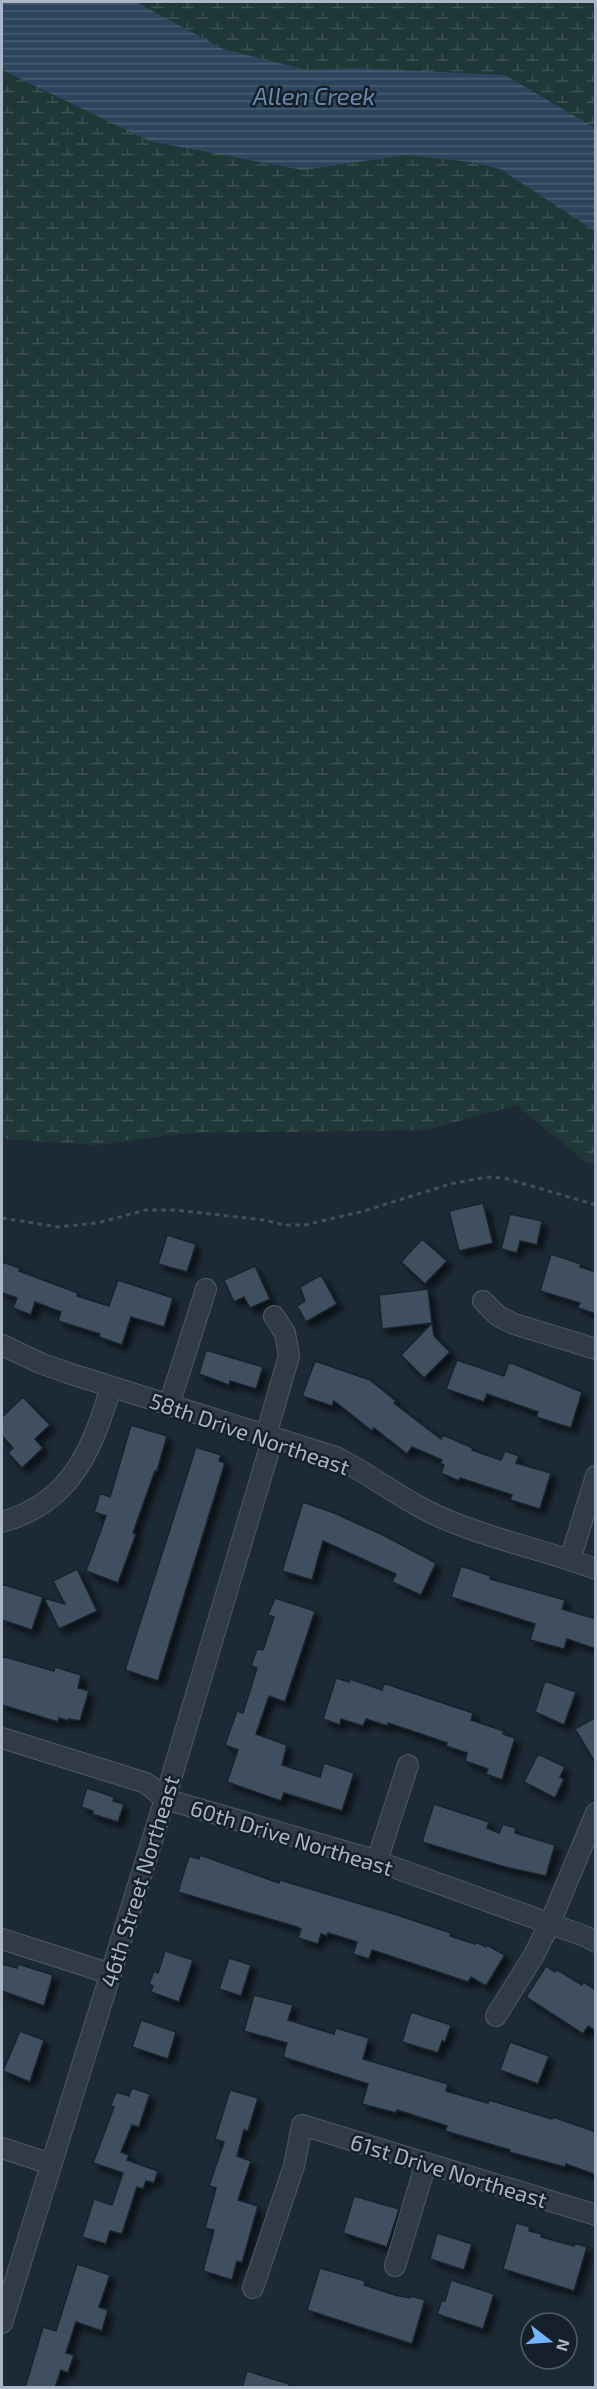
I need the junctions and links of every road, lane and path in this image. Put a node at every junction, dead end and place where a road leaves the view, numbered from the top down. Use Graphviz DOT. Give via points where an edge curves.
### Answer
graph roads {
  1 [pos="596,1204"];
  2 [pos="2,1218"];
  3 [pos="206,1289"];
  4 [pos="483,1301"];
  5 [pos="274,1316"];
  6 [pos="2,1345"];
  7 [pos="596,1349"];
  8 [pos="111,1387"];
  9 [pos="169,1405"];
  10 [pos="270,1436"];
  11 [pos="596,1476"];
  12 [pos="2,1522"];
  13 [pos="570,1560"];
  14 [pos="596,1569"];
  15 [pos="2,1738"];
  16 [pos="408,1766"];
  17 [pos="165,1799"];
  18 [pos="596,1813"];
  19 [pos="376,1861"];
  20 [pos="550,1923"];
  21 [pos="2,1939"];
  22 [pos="596,1942"];
  23 [pos="111,1974"];
  24 [pos="496,2016"];
  25 [pos="2,2148"];
  26 [pos="426,2163"];
  27 [pos="51,2164"];
  28 [pos="596,2216"];
  29 [pos="395,2266"];
  30 [pos="253,2288"];
  31 [pos="2,2323"];
  1 -- 2 [label="path" via="504,1178 487,1177 304,1225 175,1210 146,1210 97,1223 58,1227"];
  3 -- 9 [label="street"];
  4 -- 7 [label="street" via="498,1316 514,1324"];
  5 -- 10 [label="street, 46th Street Northeast" via="285,1333 289,1356"];
  6 -- 8 [label="street, 58th Drive Northeast" via="40,1363"];
  8 -- 9 [label="street, 58th Drive Northeast"];
  8 -- 12 [label="street" via="86,1455 69,1481 41,1506"];
  9 -- 10 [label="street, 58th Drive Northeast"];
  10 -- 13 [label="street, 58th Drive Northeast" via="336,1457 408,1501 452,1522"];
  10 -- 17 [label="street, 46th Street Northeast"];
  11 -- 13 [label="street"];
  13 -- 14 [label="street, 58th Drive Northeast"];
  15 -- 17 [label="street, 60th Drive Northeast" via="146,1783"];
  16 -- 19 [label="street"];
  17 -- 19 [label="street, 60th Drive Northeast"];
  17 -- 23 [label="street, 46th Street Northeast"];
  18 -- 20 [label="street"];
  19 -- 20 [label="street, 60th Drive Northeast"];
  20 -- 22 [label="street, 60th Drive Northeast"];
  20 -- 24 [label="street"];
  21 -- 23 [label="street"];
  23 -- 27 [label="street, 46th Street Northeast"];
  25 -- 27 [label="street"];
  26 -- 28 [label="street, 61st Drive Northeast"];
  26 -- 29 [label="street"];
  26 -- 30 [label="street, 61st Drive Northeast" via="302,2125 294,2166"];
  27 -- 31 [label="street, 46th Street Northeast"];
}
